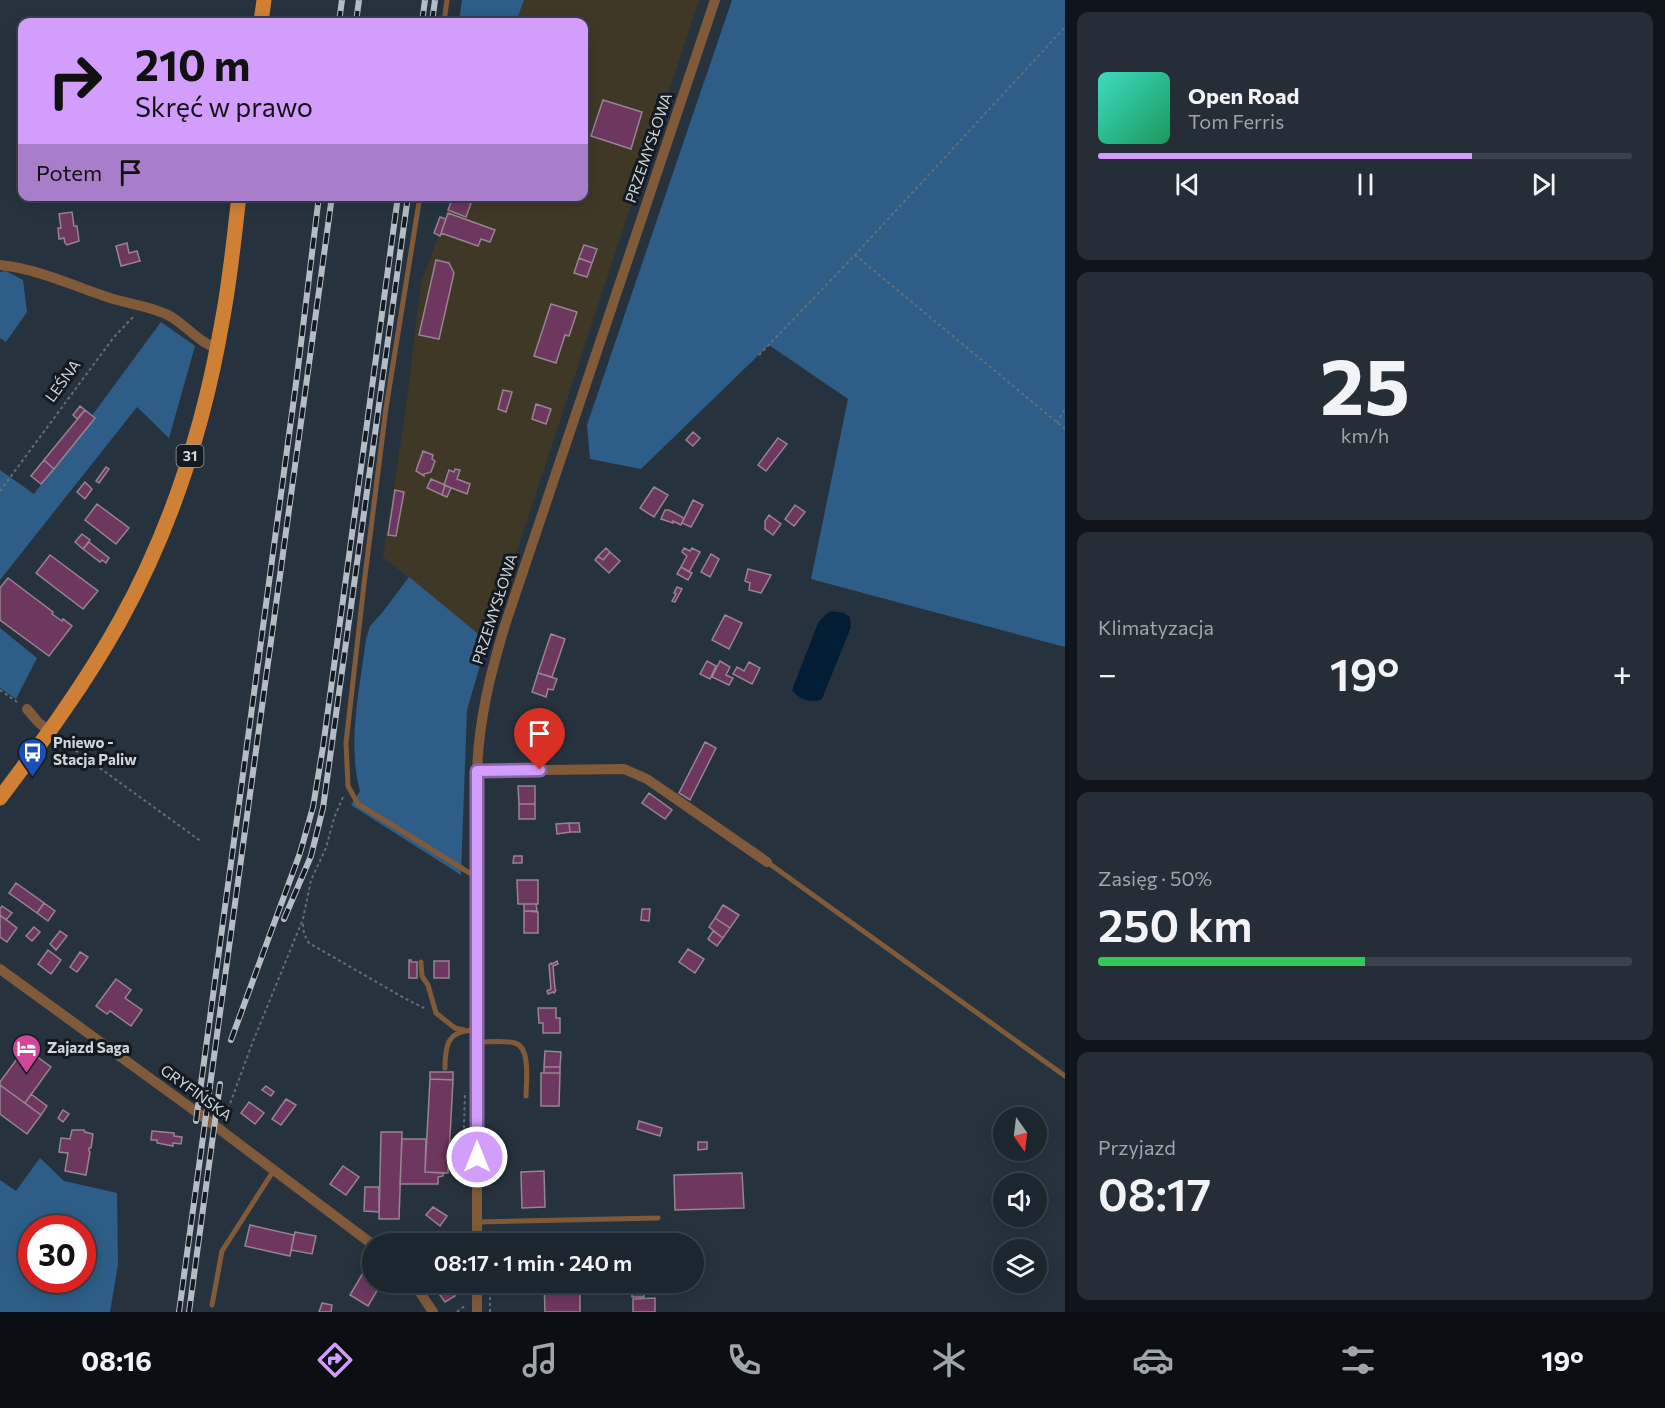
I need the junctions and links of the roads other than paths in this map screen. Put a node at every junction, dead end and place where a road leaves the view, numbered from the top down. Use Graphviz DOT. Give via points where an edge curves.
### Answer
graph roads {
  1 [pos="264,0"];
  2 [pos="447,0"];
  3 [pos="715,0"];
  4 [pos="262,18"];
  5 [pos="445,18"];
  6 [pos="238,201"];
  7 [pos="419,201"];
  8 [pos="0,265"];
  9 [pos="217,348"];
  10 [pos="27,710"];
  11 [pos="49,731"];
  12 [pos="477,771"];
  13 [pos="0,798"];
  14 [pos="767,862"];
  15 [pos="477,878"];
  16 [pos="422,962"];
  17 [pos="0,969"];
  18 [pos="464,1030"];
  19 [pos="477,1036"];
  20 [pos="445,1068"];
  21 [pos="1065,1076"];
  22 [pos="526,1096"];
  23 [pos="274,1170"];
  24 [pos="658,1218"];
  25 [pos="477,1222"];
  26 [pos="477,1233"];
  27 [pos="362,1236"];
  28 [pos="420,1293"];
  29 [pos="477,1293"];
  30 [pos="212,1305"];
  31 [pos="433,1312"];
  32 [pos="477,1312"];
  1 -- 4 [label="main road"];
  2 -- 5 [label="lane"];
  3 -- 12 [label="street, PRZEMYSŁOWA" via="489,677"];
  6 -- 9 [label="main road, 31"];
  7 -- 15 [label="lane" via="386,408 364,584 346,743 348,786 358,804"];
  8 -- 9 [label="street" via="28,269 165,313"];
  9 -- 11 [label="main road, 31" via="190,456 150,561 97,660"];
  10 -- 11 [label="street"];
  11 -- 13 [label="main road, 31"];
  12 -- 14 [label="street" via="624,769 646,779"];
  12 -- 15 [label="street, PRZEMYSŁOWA"];
  14 -- 21 [label="lane"];
  15 -- 19 [label="street, PRZEMYSŁOWA"];
  16 -- 18 [label="lane" via="422,976 438,1015"];
  17 -- 23 [label="street, GRYFIŃSKA"];
  18 -- 19 [label="lane"];
  18 -- 20 [label="lane" via="448,1043"];
  19 -- 22 [label="lane" via="521,1047 526,1059"];
  19 -- 25 [label="street, PRZEMYSŁOWA"];
  23 -- 27 [label="street, GRYFIŃSKA"];
  23 -- 30 [label="lane" via="222,1251"];
  24 -- 25 [label="lane"];
  25 -- 26 [label="street, PRZEMYSŁOWA"];
  28 -- 31 [label="street"];
  29 -- 32 [label="street"];
}
